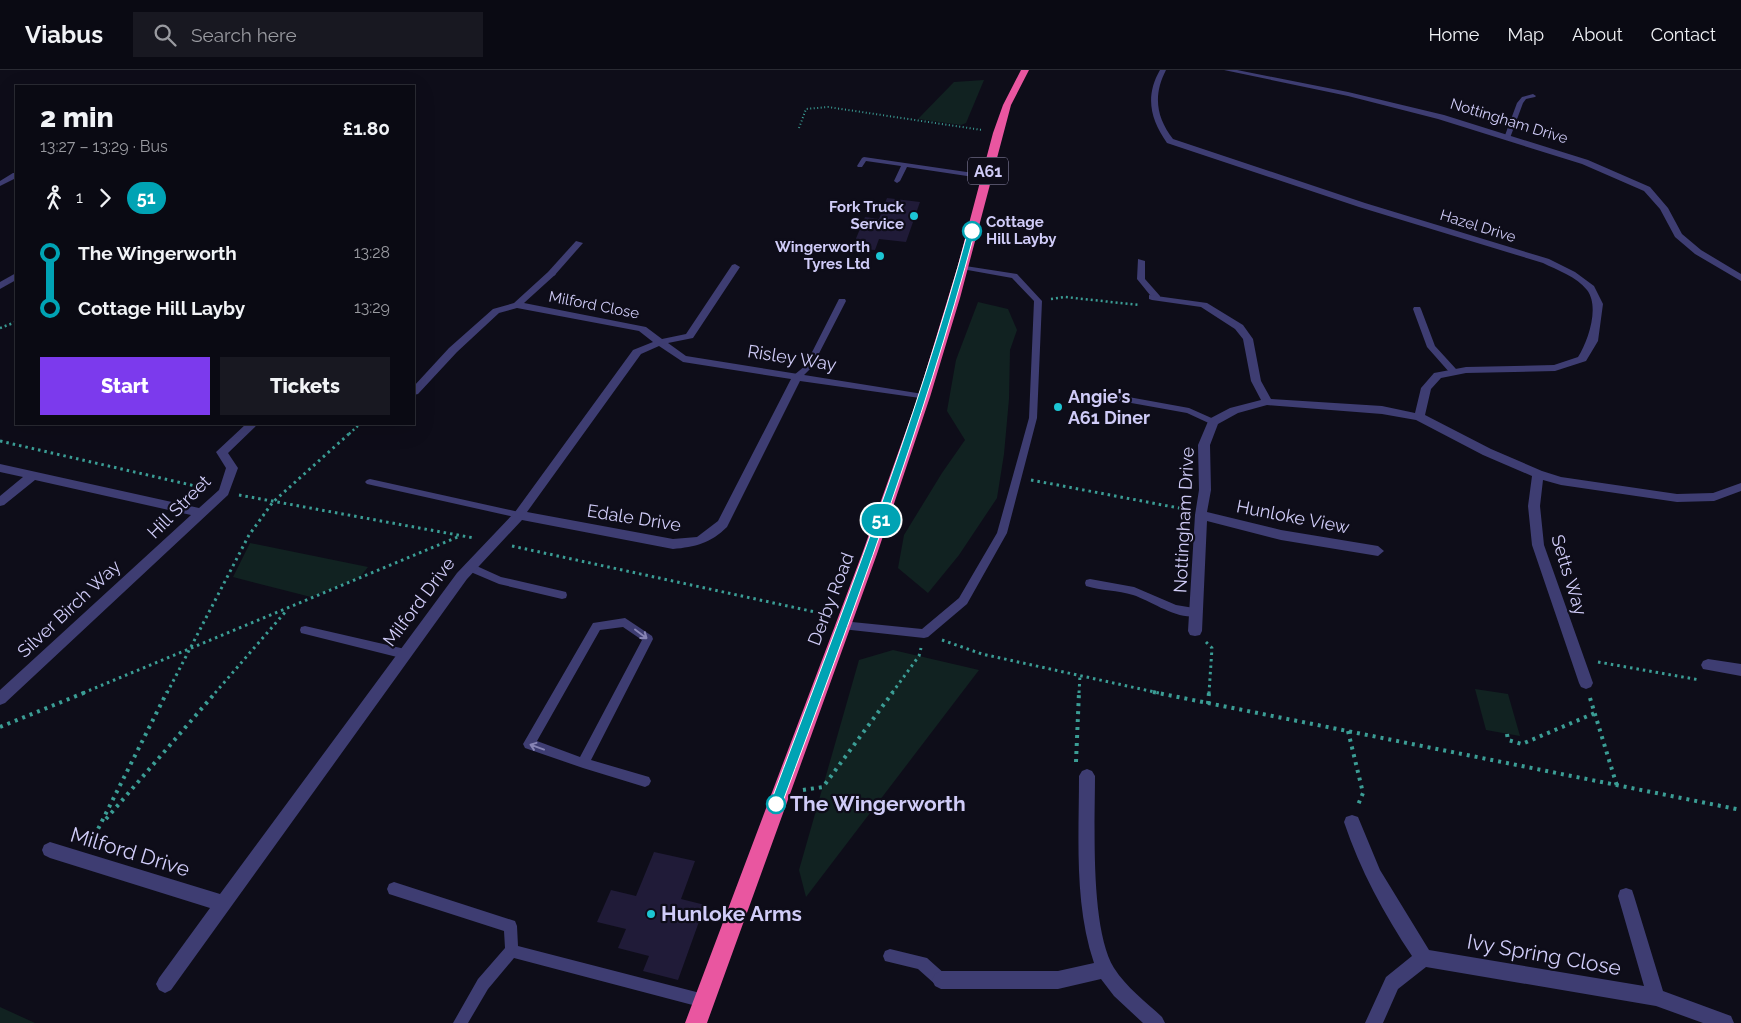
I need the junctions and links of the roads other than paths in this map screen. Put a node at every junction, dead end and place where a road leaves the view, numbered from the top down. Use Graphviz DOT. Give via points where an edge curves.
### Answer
graph roads {
  1 [pos="1025,70"];
  2 [pos="1163,70"];
  3 [pos="1227,70"];
  4 [pos="1533,96"];
  5 [pos="1507,138"];
  6 [pos="905,165"];
  7 [pos="860,166"];
  8 [pos="15,176"];
  9 [pos="987,177"];
  10 [pos="897,180"];
  11 [pos="0,184"];
  12 [pos="579,243"];
  13 [pos="1141,261"];
  14 [pos="962,267"];
  15 [pos="735,268"];
  16 [pos="551,274"];
  17 [pos="15,277"];
  18 [pos="1741,278"];
  19 [pos="0,286"];
  20 [pos="1154,298"];
  21 [pos="842,301"];
  22 [pos="517,305"];
  23 [pos="1417,309"];
  24 [pos="661,342"];
  25 [pos="1453,371"];
  26 [pos="797,377"];
  27 [pos="415,391"];
  28 [pos="924,397"];
  29 [pos="1112,397"];
  30 [pos="1266,402"];
  31 [pos="1419,417"];
  32 [pos="1213,422"];
  33 [pos="251,425"];
  34 [pos="0,468"];
  35 [pos="1538,474"];
  36 [pos="33,476"];
  37 [pos="370,482"];
  38 [pos="1741,488"];
  39 [pos="0,502"];
  40 [pos="200,513"];
  41 [pos="1201,513"];
  42 [pos="519,515"];
  43 [pos="1378,551"];
  44 [pos="142,566"];
  45 [pos="470,567"];
  46 [pos="1090,583"];
  47 [pos="562,595"];
  48 [pos="1196,612"];
  49 [pos="843,622"];
  50 [pos="305,630"];
  51 [pos="1195,631"];
  52 [pos="405,654"];
  53 [pos="1708,665"];
  54 [pos="1741,670"];
  55 [pos="1586,683"];
  56 [pos="0,699"];
  57 [pos="583,763"];
  58 [pos="1087,776"];
  59 [pos="645,781"];
  60 [pos="1352,822"];
  61 [pos="50,850"];
  62 [pos="394,889"];
  63 [pos="1626,896"];
  64 [pos="225,904"];
  65 [pos="512,951"];
  66 [pos="890,956"];
  67 [pos="1424,958"];
  68 [pos="1105,969"];
  69 [pos="941,980"];
  70 [pos="165,984"];
  71 [pos="1656,997"];
  72 [pos="704,1001"];
  73 [pos="1725,1022"];
  74 [pos="460,1023"];
  75 [pos="696,1023"];
  76 [pos="1156,1023"];
  77 [pos="1374,1023"];
  1 -- 9 [label="highway, Derby Road / A61" via="1007,105"];
  2 -- 25 [label="street, Hazel Drive" via="1156,80 1153,101 1158,127 1170,142 1546,261 1592,288 1598,304 1593,341 1582,359 1555,368"];
  3 -- 5 [label="street, Nottingham Drive" via="1357,96"];
  4 -- 5 [label="lane" via="1524,98 1520,103"];
  5 -- 18 [label="street, Nottingham Drive" via="1585,162 1647,189 1664,208 1678,235 1698,252"];
  6 -- 7 [label="lane" via="864,159"];
  6 -- 9 [label="lane"];
  6 -- 10 [label="lane"];
  8 -- 11 [label="street"];
  9 -- 14 [label="highway, Derby Road / A61"];
  12 -- 16 [label="lane"];
  13 -- 20 [label="lane" via="1141,279"];
  14 -- 28 [label="highway, Derby Road / A61"];
  14 -- 49 [label="lane" via="1014,276 1038,301 1033,418 1002,534 963,601 924,634"];
  15 -- 24 [label="street, Milford Drive" via="690,336"];
  16 -- 22 [label="street, Milford Close"];
  17 -- 19 [label="street"];
  20 -- 30 [label="street" via="1204,305 1238,327 1248,339 1256,381"];
  21 -- 26 [label="lane" via="808,367"];
  22 -- 24 [label="street, Milford Close" via="642,329"];
  22 -- 27 [label="street, Milford Close" via="496,311"];
  23 -- 25 [label="lane" via="1431,347"];
  24 -- 26 [label="street, Risley Way" via="683,359"];
  24 -- 42 [label="street, Milford Drive" via="637,352"];
  25 -- 31 [label="street, Hazel Drive" via="1438,375 1426,388"];
  26 -- 28 [label="street, Risley Way"];
  26 -- 42 [label="street, Edale Drive" via="723,524 710,537 694,543 673,544"];
  28 -- 49 [label="highway, Derby Road / A61"];
  29 -- 32 [label="lane" via="1188,412"];
  30 -- 31 [label="street" via="1382,410"];
  30 -- 32 [label="street" via="1234,410"];
  31 -- 35 [label="street" via="1486,452"];
  32 -- 41 [label="street, Nottingham Drive" via="1204,445 1205,490"];
  33 -- 40 [label="street, Hill Street" via="222,452 232,468 224,492"];
  34 -- 36 [label="street"];
  35 -- 38 [label="street" via="1561,481 1677,498 1714,498"];
  35 -- 55 [label="street, Setts Way" via="1534,506 1538,546"];
  36 -- 39 [label="street"];
  36 -- 40 [label="street"];
  37 -- 42 [label="lane"];
  40 -- 44 [label="street, Hill Street" via="178,537"];
  41 -- 43 [label="street, Hunloke View" via="1281,535"];
  41 -- 48 [label="street, Nottingham Drive"];
  42 -- 45 [label="street, Milford Drive"];
  44 -- 56 [label="street, Silver Birch Way"];
  45 -- 47 [label="lane" via="499,580"];
  45 -- 52 [label="street, Milford Drive"];
  46 -- 48 [label="lane" via="1134,591 1175,609"];
  48 -- 51 [label="street, Nottingham Drive"];
  49 -- 72 [label="highway, Derby Road / A61"];
  50 -- 52 [label="lane"];
  52 -- 64 [label="street, Milford Drive"];
  53 -- 54 [label="street"];
  57 -- 57 [label="lane, one-way" via="528,744 597,626 625,622 648,639"];
  57 -- 59 [label="lane"];
  58 -- 68 [label="street" via="1094,936"];
  60 -- 67 [label="street" via="1362,854 1402,926"];
  61 -- 64 [label="street, Milford Drive"];
  62 -- 65 [label="lane" via="510,926"];
  63 -- 71 [label="street, Ivy Spring Close"];
  64 -- 70 [label="street, Milford Drive"];
  65 -- 72 [label="lane"];
  65 -- 74 [label="lane" via="496,964"];
  66 -- 69 [label="lane" via="922,963"];
  67 -- 71 [label="street, Ivy Spring Close"];
  67 -- 77 [label="street" via="1392,983"];
  68 -- 69 [label="street" via="1058,980"];
  68 -- 76 [label="street" via="1129,999"];
  71 -- 73 [label="street, Ivy Spring Close"];
  72 -- 75 [label="highway, Derby Road / A61"];
}
